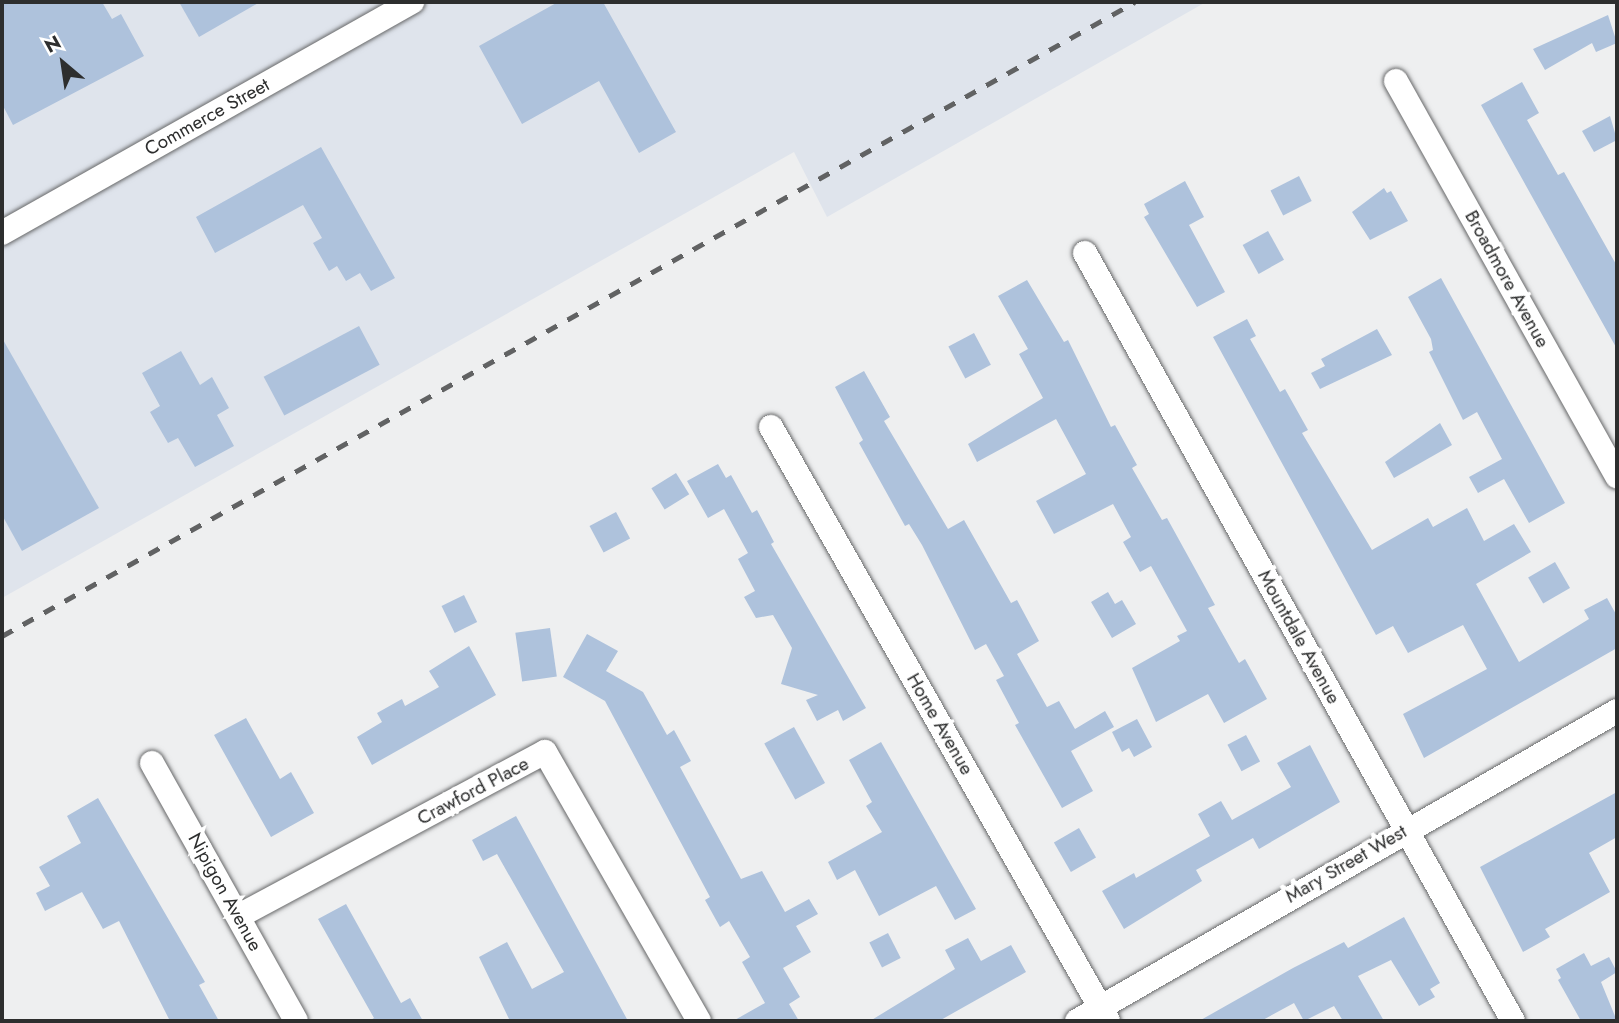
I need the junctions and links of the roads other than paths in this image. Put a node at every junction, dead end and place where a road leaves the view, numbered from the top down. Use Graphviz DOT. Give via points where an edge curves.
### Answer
graph roads {
  1 [pos="412,2"];
  2 [pos="1396,81"];
  3 [pos="2,233"];
  4 [pos="1085,253"];
  5 [pos="771,426"];
  6 [pos="1617,477"];
  7 [pos="1617,710"];
  8 [pos="152,762"];
  9 [pos="1406,828"];
  10 [pos="239,916"];
  11 [pos="1105,1015"];
  12 [pos="296,1021"];
  13 [pos="699,1021"];
  14 [pos="1077,1021"];
  15 [pos="1513,1021"];
  1 -- 3 [label="street, Commerce Street"];
  2 -- 6 [label="street, Broadmore Avenue"];
  4 -- 9 [label="street, Mountdale Avenue"];
  5 -- 11 [label="street, Home Avenue"];
  7 -- 9 [label="street, Mary Street West"];
  8 -- 10 [label="street, Nipigon Avenue"];
  9 -- 11 [label="street, Mary Street West"];
  9 -- 15 [label="street, Mountdale Avenue"];
  10 -- 12 [label="street, Nipigon Avenue"];
  10 -- 13 [label="street, Crawford Place" via="545,752"];
  11 -- 14 [label="street, Mary Street West"];
}
